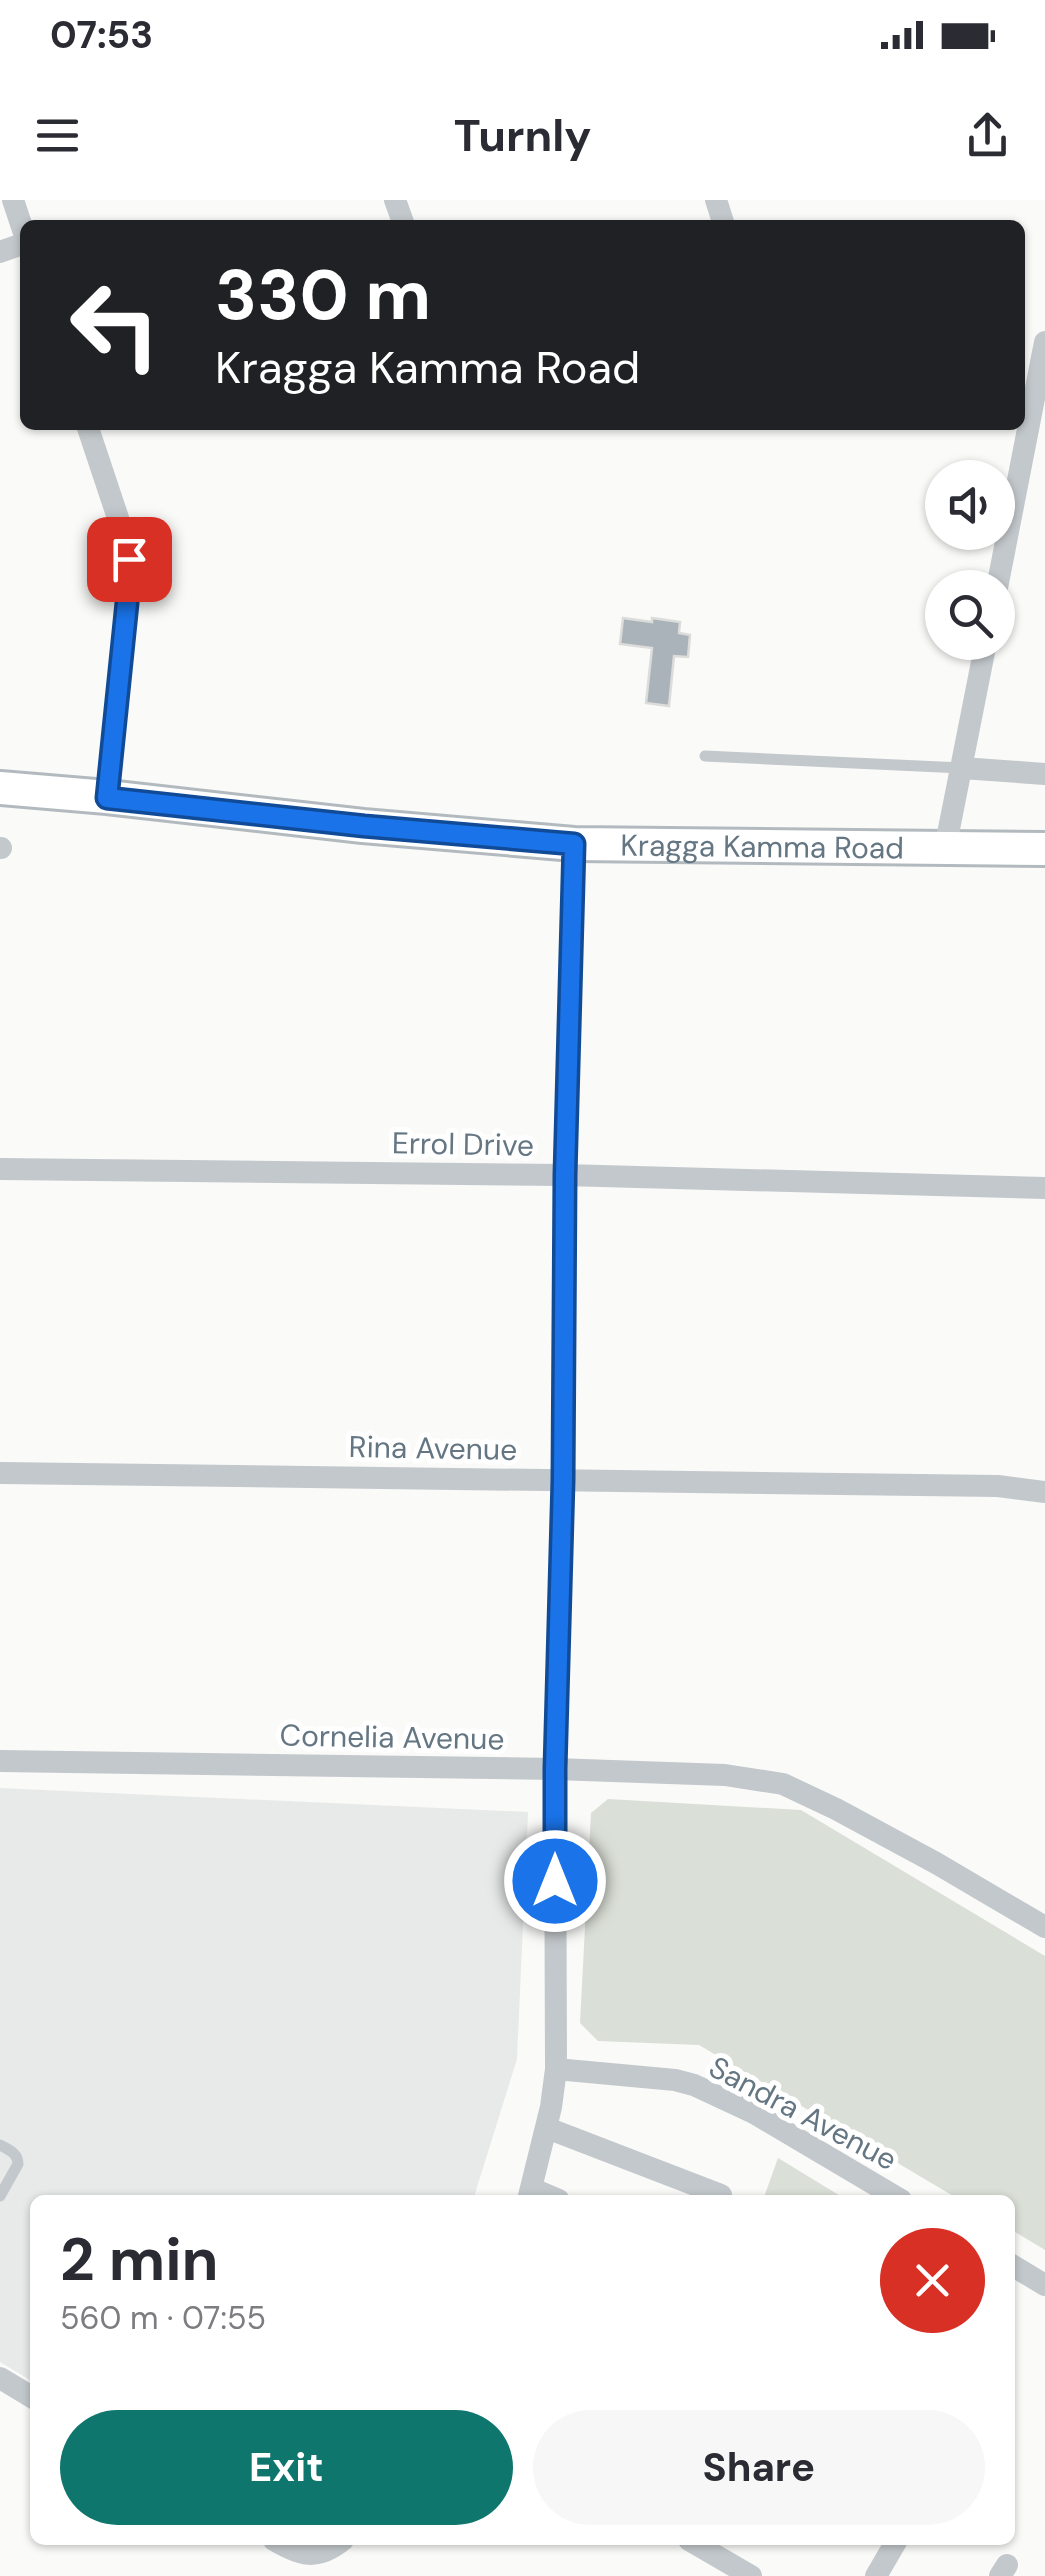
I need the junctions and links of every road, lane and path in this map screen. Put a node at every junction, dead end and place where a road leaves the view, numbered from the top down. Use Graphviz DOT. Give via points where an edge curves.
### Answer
graph roads {
  1 [pos="12,200"];
  2 [pos="20,225"];
  3 [pos="1045,342"];
  4 [pos="1032,407"];
  5 [pos="89,430"];
  6 [pos="1000,570"];
  7 [pos="983,660"];
  8 [pos="705,756"];
  9 [pos="962,768"];
  10 [pos="1045,774"];
  11 [pos="0,788"];
  12 [pos="107,798"];
  13 [pos="574,844"];
  14 [pos="946,849"];
  15 [pos="1045,849"];
  16 [pos="0,1169"];
  17 [pos="565,1175"];
  18 [pos="1045,1188"];
  19 [pos="0,1473"];
  20 [pos="563,1480"];
  21 [pos="1045,1492"];
  22 [pos="0,1762"];
  23 [pos="555,1769"];
  24 [pos="1045,1928"];
  25 [pos="556,2068"];
  26 [pos="547,2128"];
  27 [pos="0,2145"];
  28 [pos="530,2194"];
  29 [pos="720,2195"];
  30 [pos="893,2195"];
  31 [pos="0,2196"];
  32 [pos="1015,2273"];
  33 [pos="1045,2285"];
  34 [pos="0,2378"];
  35 [pos="30,2395"];
  36 [pos="282,2545"];
  37 [pos="337,2545"];
  38 [pos="694,2545"];
  39 [pos="894,2545"];
  40 [pos="716,2567"];
  41 [pos="751,2576"];
  42 [pos="876,2576"];
  1 -- 2 [label="street"];
  3 -- 4 [label="street"];
  4 -- 6 [label="street"];
  5 -- 12 [label="street" via="129,559"];
  7 -- 9 [label="street"];
  8 -- 9 [label="lane"];
  9 -- 10 [label="street"];
  9 -- 14 [label="street"];
  11 -- 12 [label="main road, Kragga Kamma Road"];
  12 -- 13 [label="main road, Kragga Kamma Road"];
  13 -- 14 [label="main road, Kragga Kamma Road"];
  13 -- 17 [label="street"];
  14 -- 15 [label="main road, Kragga Kamma Road"];
  16 -- 17 [label="street, Errol Drive"];
  17 -- 18 [label="street, Errol Drive"];
  17 -- 20 [label="street"];
  19 -- 20 [label="street, Rina Avenue"];
  20 -- 21 [label="street, Rina Avenue"];
  20 -- 23 [label="street"];
  22 -- 23 [label="street, Cornelia Avenue"];
  23 -- 24 [label="street, Cornelia Avenue" via="725,1775 783,1784"];
  23 -- 25 [label="street"];
  25 -- 26 [label="street"];
  25 -- 30 [label="street, Sandra Avenue" via="694,2085"];
  26 -- 28 [label="street"];
  26 -- 29 [label="street"];
  27 -- 31 [label="lane" via="18,2158"];
  32 -- 33 [label="street"];
  34 -- 35 [label="street"];
  36 -- 37 [label="street" via="314,2555"];
  38 -- 40 [label="street"];
  39 -- 42 [label="street"];
  40 -- 41 [label="street"];
}
